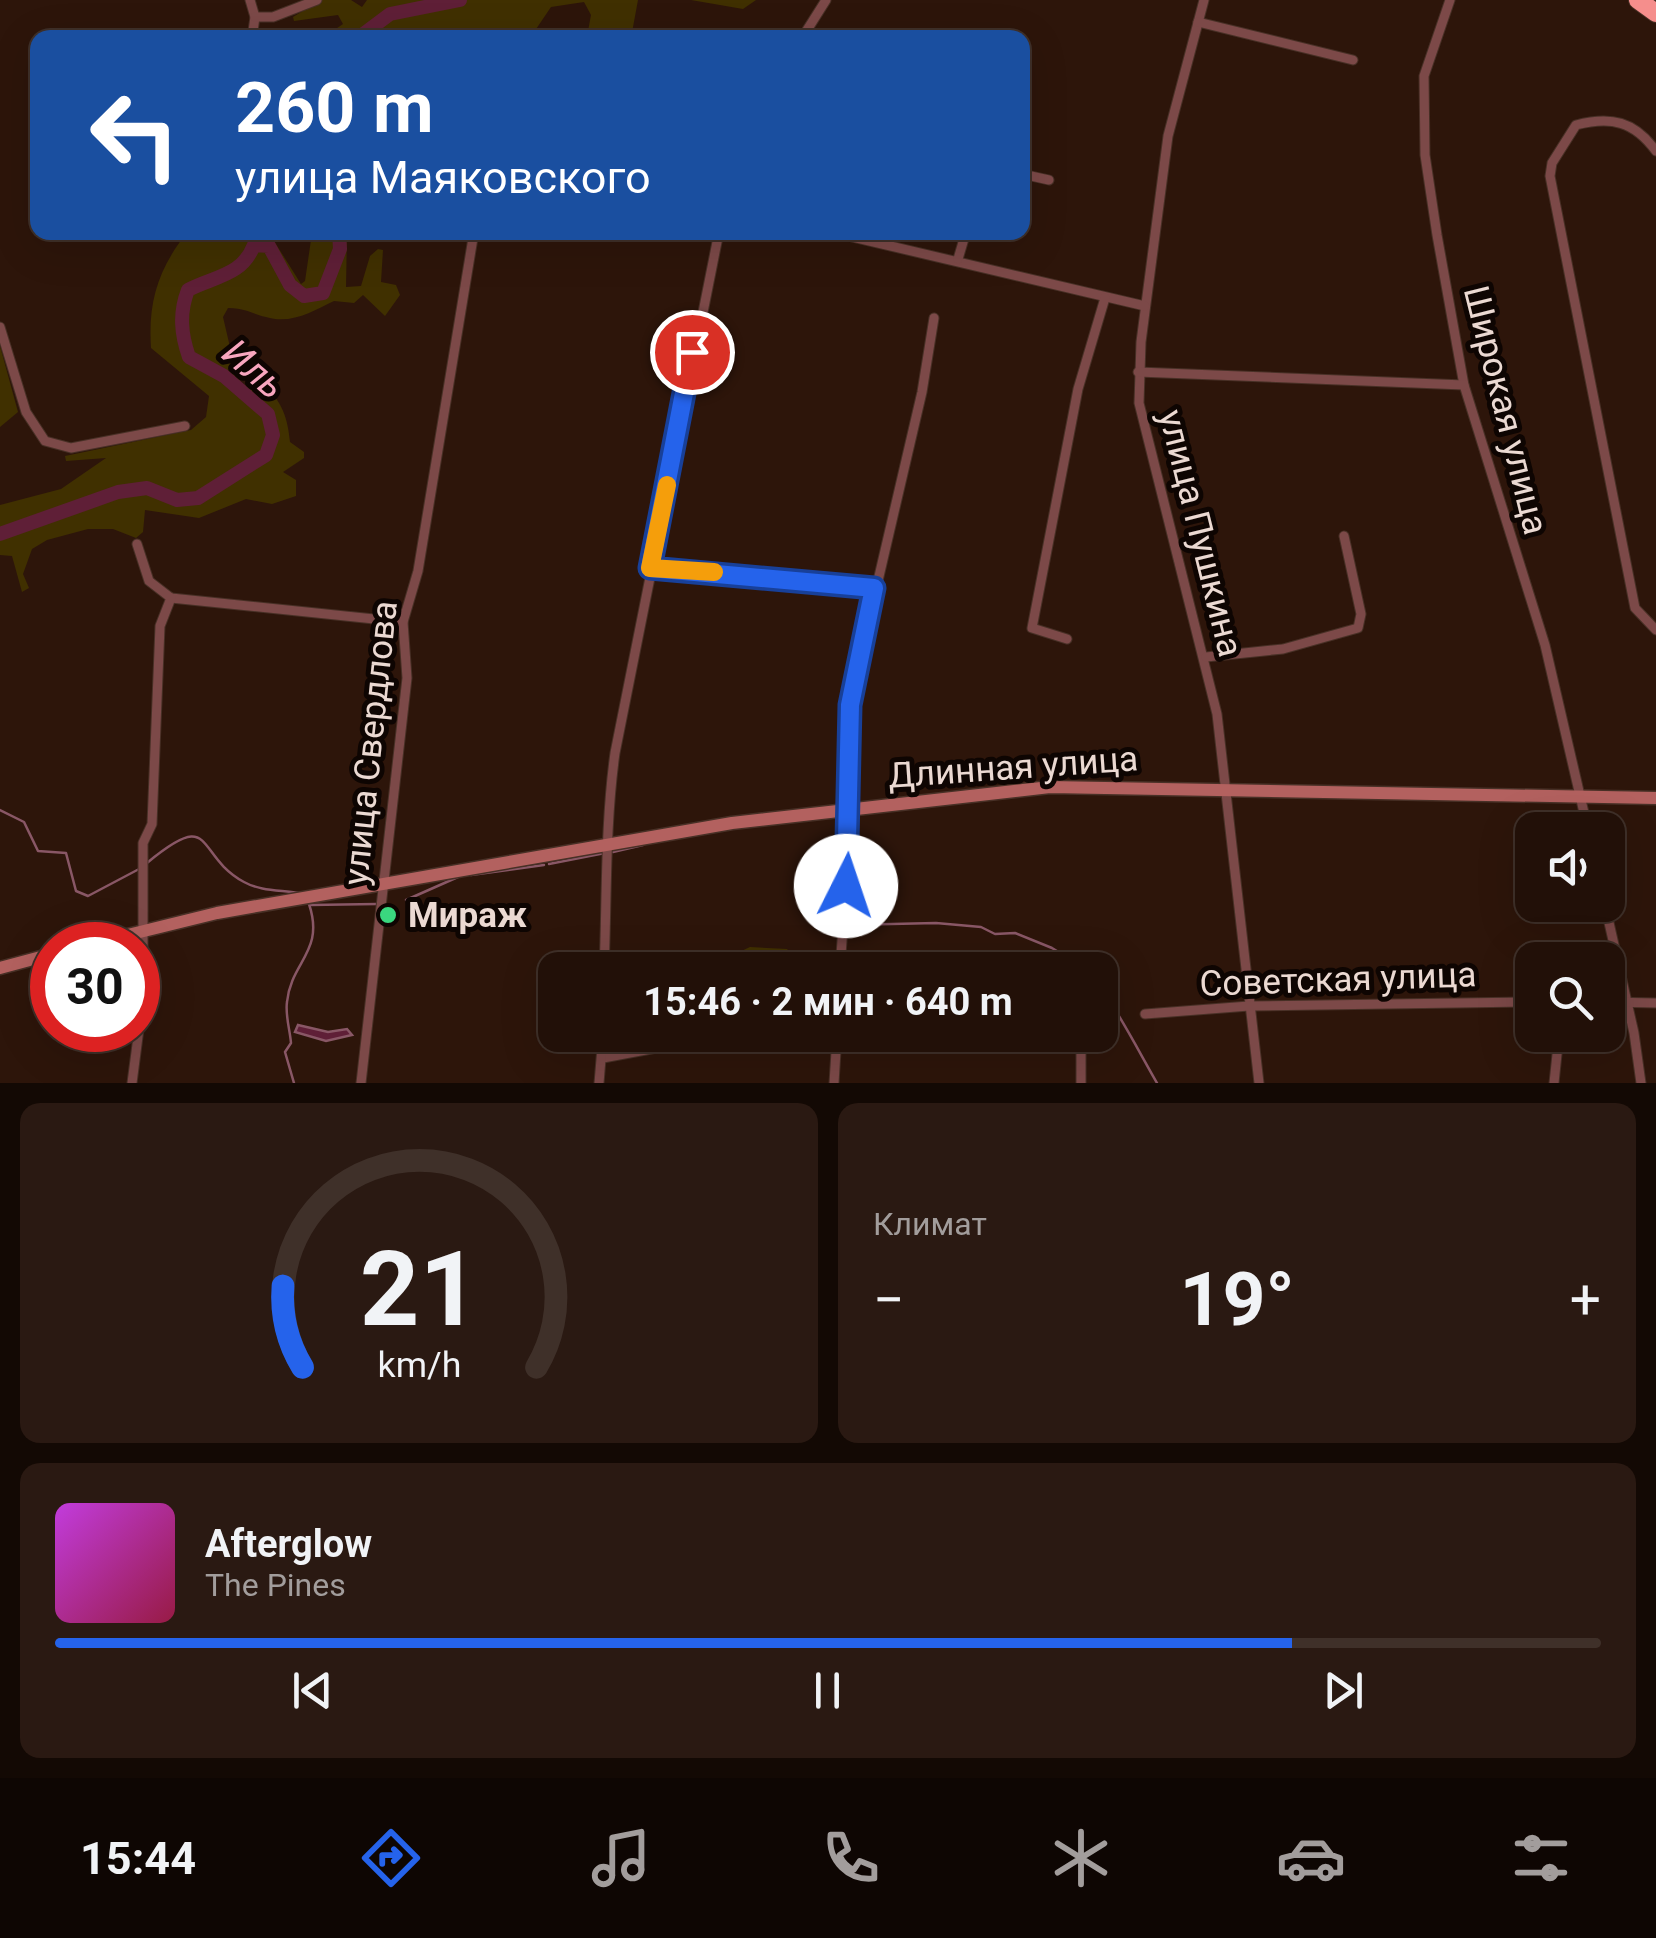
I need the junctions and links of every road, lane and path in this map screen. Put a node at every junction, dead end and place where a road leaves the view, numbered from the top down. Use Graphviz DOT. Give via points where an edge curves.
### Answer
graph roads {
  1 [pos="250,0"];
  2 [pos="317,0"];
  3 [pos="826,0"];
  4 [pos="1204,0"];
  5 [pos="1450,0"];
  6 [pos="1638,0"];
  7 [pos="1656,13"];
  8 [pos="255,17"];
  9 [pos="1198,22"];
  10 [pos="253,30"];
  11 [pos="807,30"];
  12 [pos="1352,60"];
  13 [pos="1656,151"];
  14 [pos="1030,176"];
  15 [pos="1049,180"];
  16 [pos="473,240"];
  17 [pos="717,240"];
  18 [pos="869,240"];
  19 [pos="964,240"];
  20 [pos="958,259"];
  21 [pos="1105,298"];
  22 [pos="1145,306"];
  23 [pos="934,318"];
  24 [pos="0,327"];
  25 [pos="1138,372"];
  26 [pos="1464,385"];
  27 [pos="185,426"];
  28 [pos="1344,536"];
  29 [pos="137,544"];
  30 [pos="650,568"];
  31 [pos="874,588"];
  32 [pos="171,598"];
  33 [pos="403,622"];
  34 [pos="1656,630"];
  35 [pos="1067,640"];
  36 [pos="1206,657"];
  37 [pos="1225,788"];
  38 [pos="1580,797"];
  39 [pos="1656,798"];
  40 [pos="850,809"];
  41 [pos="1584,812"];
  42 [pos="609,846"];
  43 [pos="382,886"];
  44 [pos="144,922"];
  45 [pos="1608,922"];
  46 [pos="160,927"];
  47 [pos="605,952"];
  48 [pos="841,952"];
  49 [pos="30,960"];
  50 [pos="0,968"];
  51 [pos="1515,1002"];
  52 [pos="1626,1002"];
  53 [pos="1656,1003"];
  54 [pos="1249,1006"];
  55 [pos="1144,1014"];
  56 [pos="136,1052"];
  57 [pos="603,1052"];
  58 [pos="635,1052"];
  59 [pos="836,1052"];
  60 [pos="1081,1052"];
  61 [pos="1557,1052"];
  62 [pos="603,1058"];
  63 [pos="132,1083"];
  64 [pos="361,1083"];
  65 [pos="599,1083"];
  66 [pos="834,1083"];
  67 [pos="1081,1083"];
  68 [pos="1260,1083"];
  69 [pos="1554,1083"];
  70 [pos="1640,1083"];
  1 -- 8 [label="street"];
  2 -- 8 [label="street"];
  3 -- 11 [label="street"];
  4 -- 9 [label="street, улица Пушкина"];
  5 -- 26 [label="street, Широкая улица" via="1428,56 1423,108 1436,235"];
  6 -- 7 [label="highway"];
  8 -- 10 [label="street"];
  9 -- 12 [label="street"];
  9 -- 22 [label="street, улица Пушкина" via="1168,136"];
  13 -- 34 [label="street" via="1627,123 1576,124 1550,176 1635,608"];
  14 -- 15 [label="street"];
  16 -- 33 [label="street, улица Свердлова" via="418,571"];
  17 -- 30 [label="street"];
  18 -- 20 [label="street"];
  19 -- 20 [label="street"];
  20 -- 21 [label="street"];
  21 -- 22 [label="street"];
  21 -- 35 [label="street" via="1078,389 1032,628"];
  22 -- 25 [label="street, улица Пушкина"];
  23 -- 31 [label="street"];
  24 -- 27 [label="street" via="26,412 44,441 71,448"];
  25 -- 26 [label="street"];
  25 -- 36 [label="street, улица Пушкина" via="1144,432"];
  26 -- 38 [label="street, Широкая улица" via="1545,645"];
  28 -- 36 [label="street" via="1361,614 1358,628 1283,649"];
  29 -- 32 [label="street" via="149,581"];
  30 -- 31 [label="street"];
  30 -- 42 [label="street" via="614,752"];
  31 -- 40 [label="street" via="850,705"];
  32 -- 33 [label="street"];
  32 -- 44 [label="street" via="160,626"];
  33 -- 43 [label="street, улица Свердлова" via="406,678"];
  36 -- 37 [label="street, улица Пушкина"];
  37 -- 38 [label="main road, Длинная улица"];
  37 -- 40 [label="main road, Длинная улица" via="1050,787"];
  37 -- 54 [label="street, улица Пушкина"];
  38 -- 39 [label="main road, Длинная улица"];
  38 -- 41 [label="street, Широкая улица"];
  40 -- 42 [label="main road, Длинная улица"];
  40 -- 48 [label="street"];
  42 -- 43 [label="main road, Длинная улица"];
  42 -- 47 [label="street"];
  43 -- 46 [label="main road, Длинная улица"];
  43 -- 64 [label="street, улица Свердлова"];
  45 -- 52 [label="street"];
  49 -- 50 [label="main road"];
  51 -- 54 [label="street, Советская улица"];
  52 -- 53 [label="street"];
  52 -- 70 [label="street"];
  54 -- 55 [label="street, Советская улица"];
  54 -- 68 [label="street, улица Пушкина"];
  56 -- 63 [label="street"];
  57 -- 62 [label="street"];
  58 -- 62 [label="street"];
  59 -- 66 [label="street"];
  60 -- 67 [label="street"];
  61 -- 69 [label="street"];
  62 -- 65 [label="street"];
}
